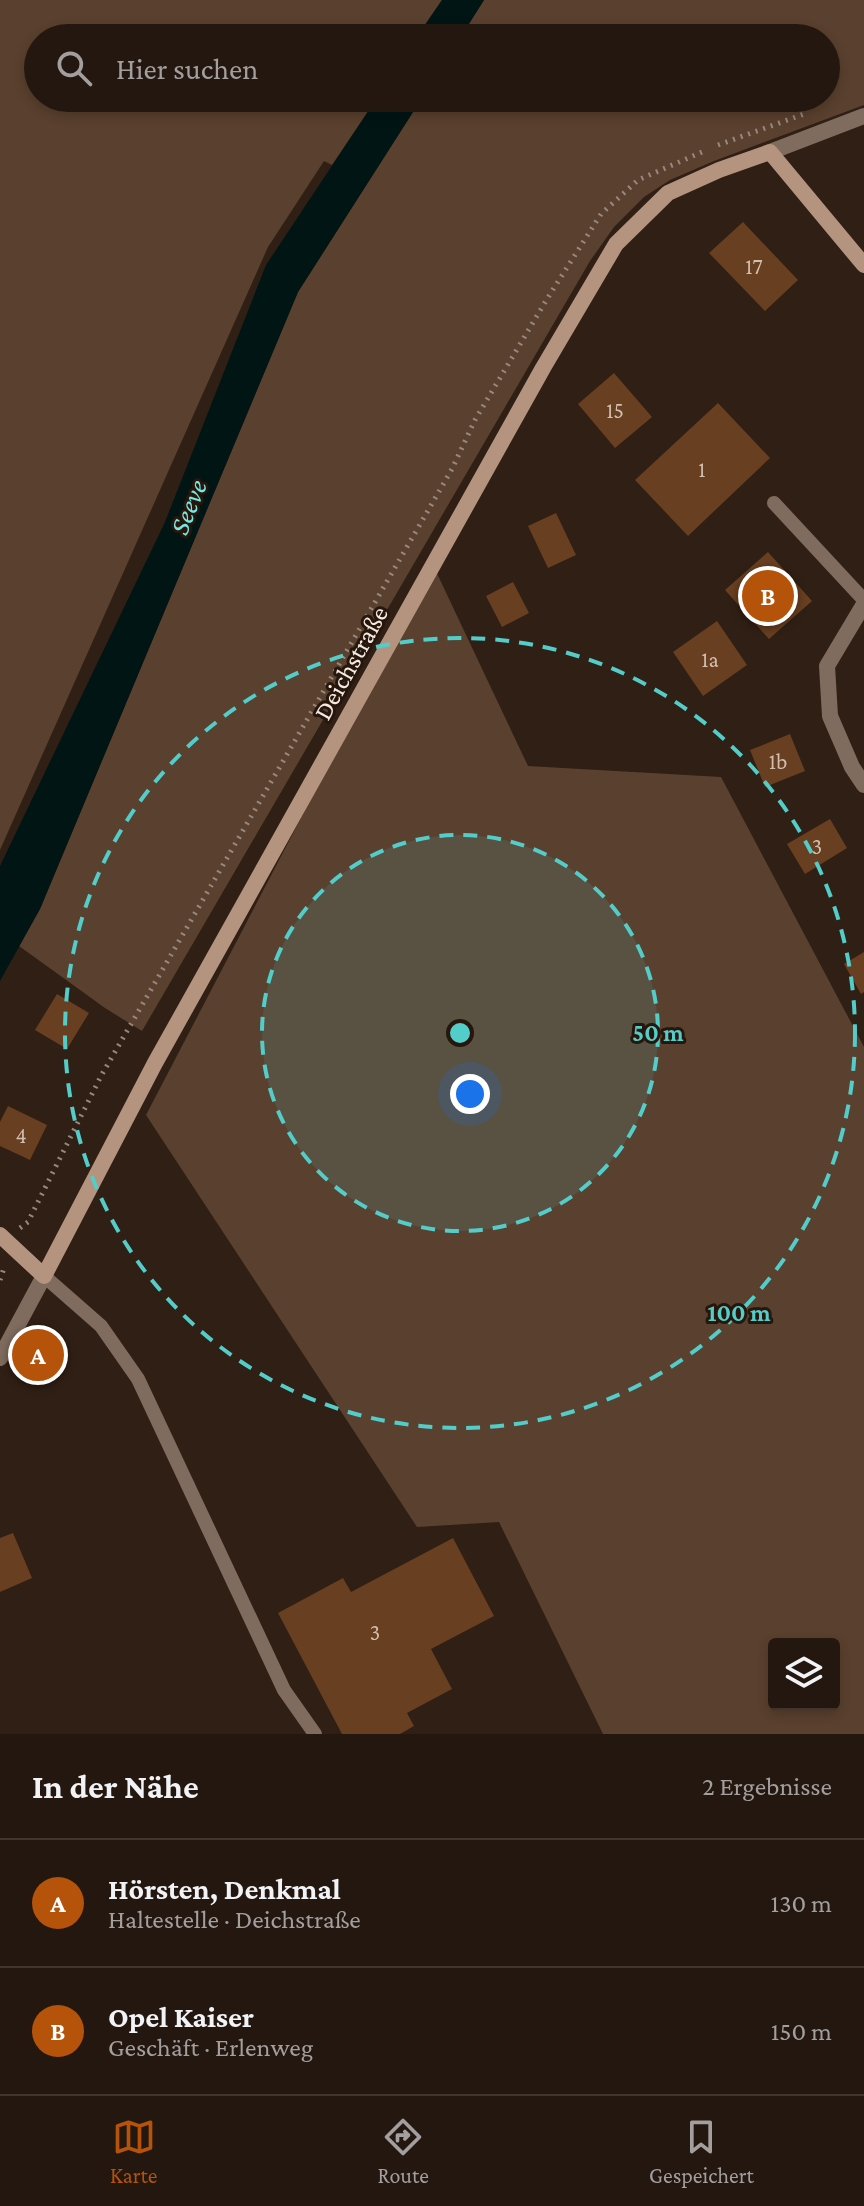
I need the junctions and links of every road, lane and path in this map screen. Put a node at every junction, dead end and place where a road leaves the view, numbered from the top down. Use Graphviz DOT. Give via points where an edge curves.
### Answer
graph roads {
  1 [pos="864,116"];
  2 [pos="770,152"];
  3 [pos="864,265"];
  4 [pos="774,503"];
  5 [pos="864,602"];
  6 [pos="864,785"];
  7 [pos="0,1235"];
  8 [pos="4,1271"];
  9 [pos="44,1276"];
  10 [pos="0,1280"];
  11 [pos="0,1358"];
  12 [pos="315,1734"];
  1 -- 2 [label="street, Deichstraße"];
  2 -- 3 [label="street"];
  2 -- 9 [label="street, Deichstraße" via="668,193 616,244 162,1049"];
  4 -- 5 [label="lane"];
  5 -- 6 [label="street" via="827,666 830,716"];
  7 -- 9 [label="street"];
  8 -- 10 [label="path"];
  9 -- 11 [label="street, Deichstraße"];
  9 -- 12 [label="lane" via="101,1326 138,1379 284,1690"];
}
